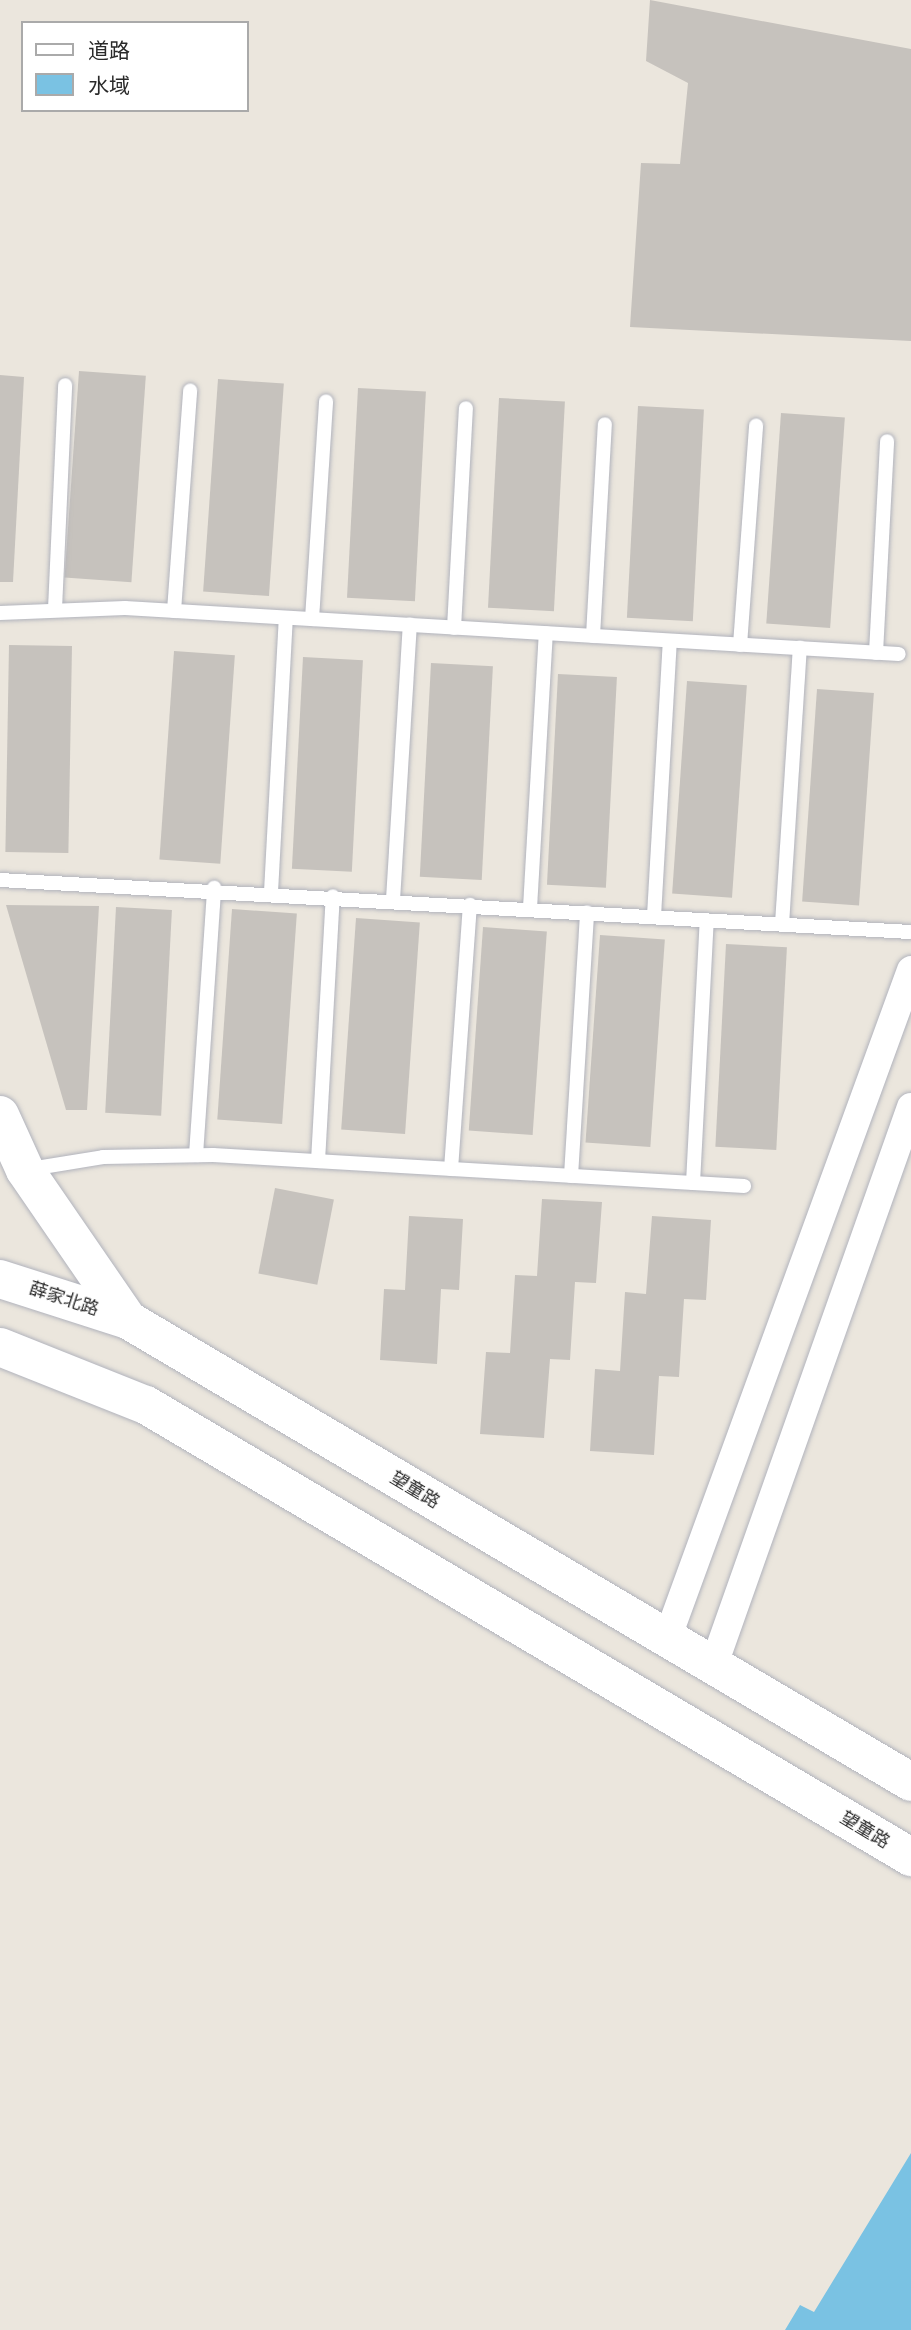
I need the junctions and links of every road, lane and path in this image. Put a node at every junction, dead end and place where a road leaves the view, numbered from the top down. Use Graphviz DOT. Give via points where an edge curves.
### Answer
graph roads {
  1 [pos="65,385"];
  2 [pos="190,391"];
  3 [pos="326,401"];
  4 [pos="466,408"];
  5 [pos="606,424"];
  6 [pos="756,426"];
  7 [pos="887,441"];
  8 [pos="55,610"];
  9 [pos="174,611"];
  10 [pos="0,613"];
  11 [pos="286,618"];
  12 [pos="312,619"];
  13 [pos="410,625"];
  14 [pos="454,628"];
  15 [pos="546,633"];
  16 [pos="593,636"];
  17 [pos="670,641"];
  18 [pos="740,645"];
  19 [pos="800,648"];
  20 [pos="876,653"];
  21 [pos="899,654"];
  22 [pos="0,880"];
  23 [pos="214,888"];
  24 [pos="271,892"];
  25 [pos="333,896"];
  26 [pos="393,900"];
  27 [pos="470,905"];
  28 [pos="530,908"];
  29 [pos="587,912"];
  30 [pos="654,916"];
  31 [pos="707,920"];
  32 [pos="782,924"];
  33 [pos="911,932"];
  34 [pos="911,970"];
  35 [pos="911,1107"];
  36 [pos="0,1115"];
  37 [pos="196,1155"];
  38 [pos="318,1161"];
  39 [pos="451,1169"];
  40 [pos="25,1170"];
  41 [pos="571,1176"];
  42 [pos="692,1183"];
  43 [pos="744,1186"];
  44 [pos="0,1279"];
  45 [pos="128,1320"];
  46 [pos="0,1347"];
  47 [pos="667,1639"];
  48 [pos="713,1667"];
  49 [pos="911,1782"];
  50 [pos="911,1857"];
  1 -- 8 [label="lane"];
  2 -- 9 [label="lane"];
  3 -- 12 [label="lane"];
  4 -- 14 [label="lane"];
  5 -- 16 [label="lane"];
  6 -- 18 [label="lane"];
  7 -- 20 [label="lane"];
  8 -- 9 [label="lane"];
  8 -- 10 [label="lane"];
  9 -- 11 [label="lane"];
  11 -- 12 [label="lane"];
  11 -- 24 [label="lane"];
  12 -- 13 [label="lane"];
  13 -- 14 [label="lane"];
  13 -- 26 [label="lane"];
  14 -- 15 [label="lane"];
  15 -- 16 [label="lane"];
  15 -- 28 [label="lane"];
  16 -- 17 [label="lane"];
  17 -- 18 [label="lane"];
  17 -- 30 [label="lane"];
  18 -- 19 [label="lane"];
  19 -- 20 [label="lane"];
  19 -- 32 [label="lane"];
  20 -- 21 [label="lane"];
  22 -- 23 [label="lane"];
  23 -- 24 [label="lane"];
  23 -- 37 [label="lane"];
  24 -- 25 [label="lane"];
  25 -- 26 [label="lane"];
  25 -- 38 [label="lane"];
  26 -- 27 [label="lane"];
  27 -- 28 [label="lane"];
  27 -- 39 [label="lane"];
  28 -- 29 [label="lane"];
  29 -- 30 [label="lane"];
  29 -- 41 [label="lane"];
  30 -- 31 [label="lane"];
  31 -- 32 [label="lane"];
  31 -- 42 [label="lane"];
  32 -- 33 [label="lane"];
  34 -- 47 [label="street"];
  35 -- 48 [label="street"];
  36 -- 40 [label="main road, 望童路"];
  37 -- 38 [label="lane"];
  37 -- 40 [label="lane" via="103,1157"];
  38 -- 39 [label="lane"];
  39 -- 41 [label="lane"];
  40 -- 45 [label="main road, 望童路"];
  41 -- 42 [label="lane"];
  42 -- 43 [label="lane"];
  44 -- 45 [label="main road, 薛家北路"];
  45 -- 47 [label="main road, 望童路"];
  46 -- 50 [label="main road, 望童路" via="146,1405"];
  47 -- 48 [label="main road, 望童路"];
  48 -- 49 [label="main road, 望童路"];
}
